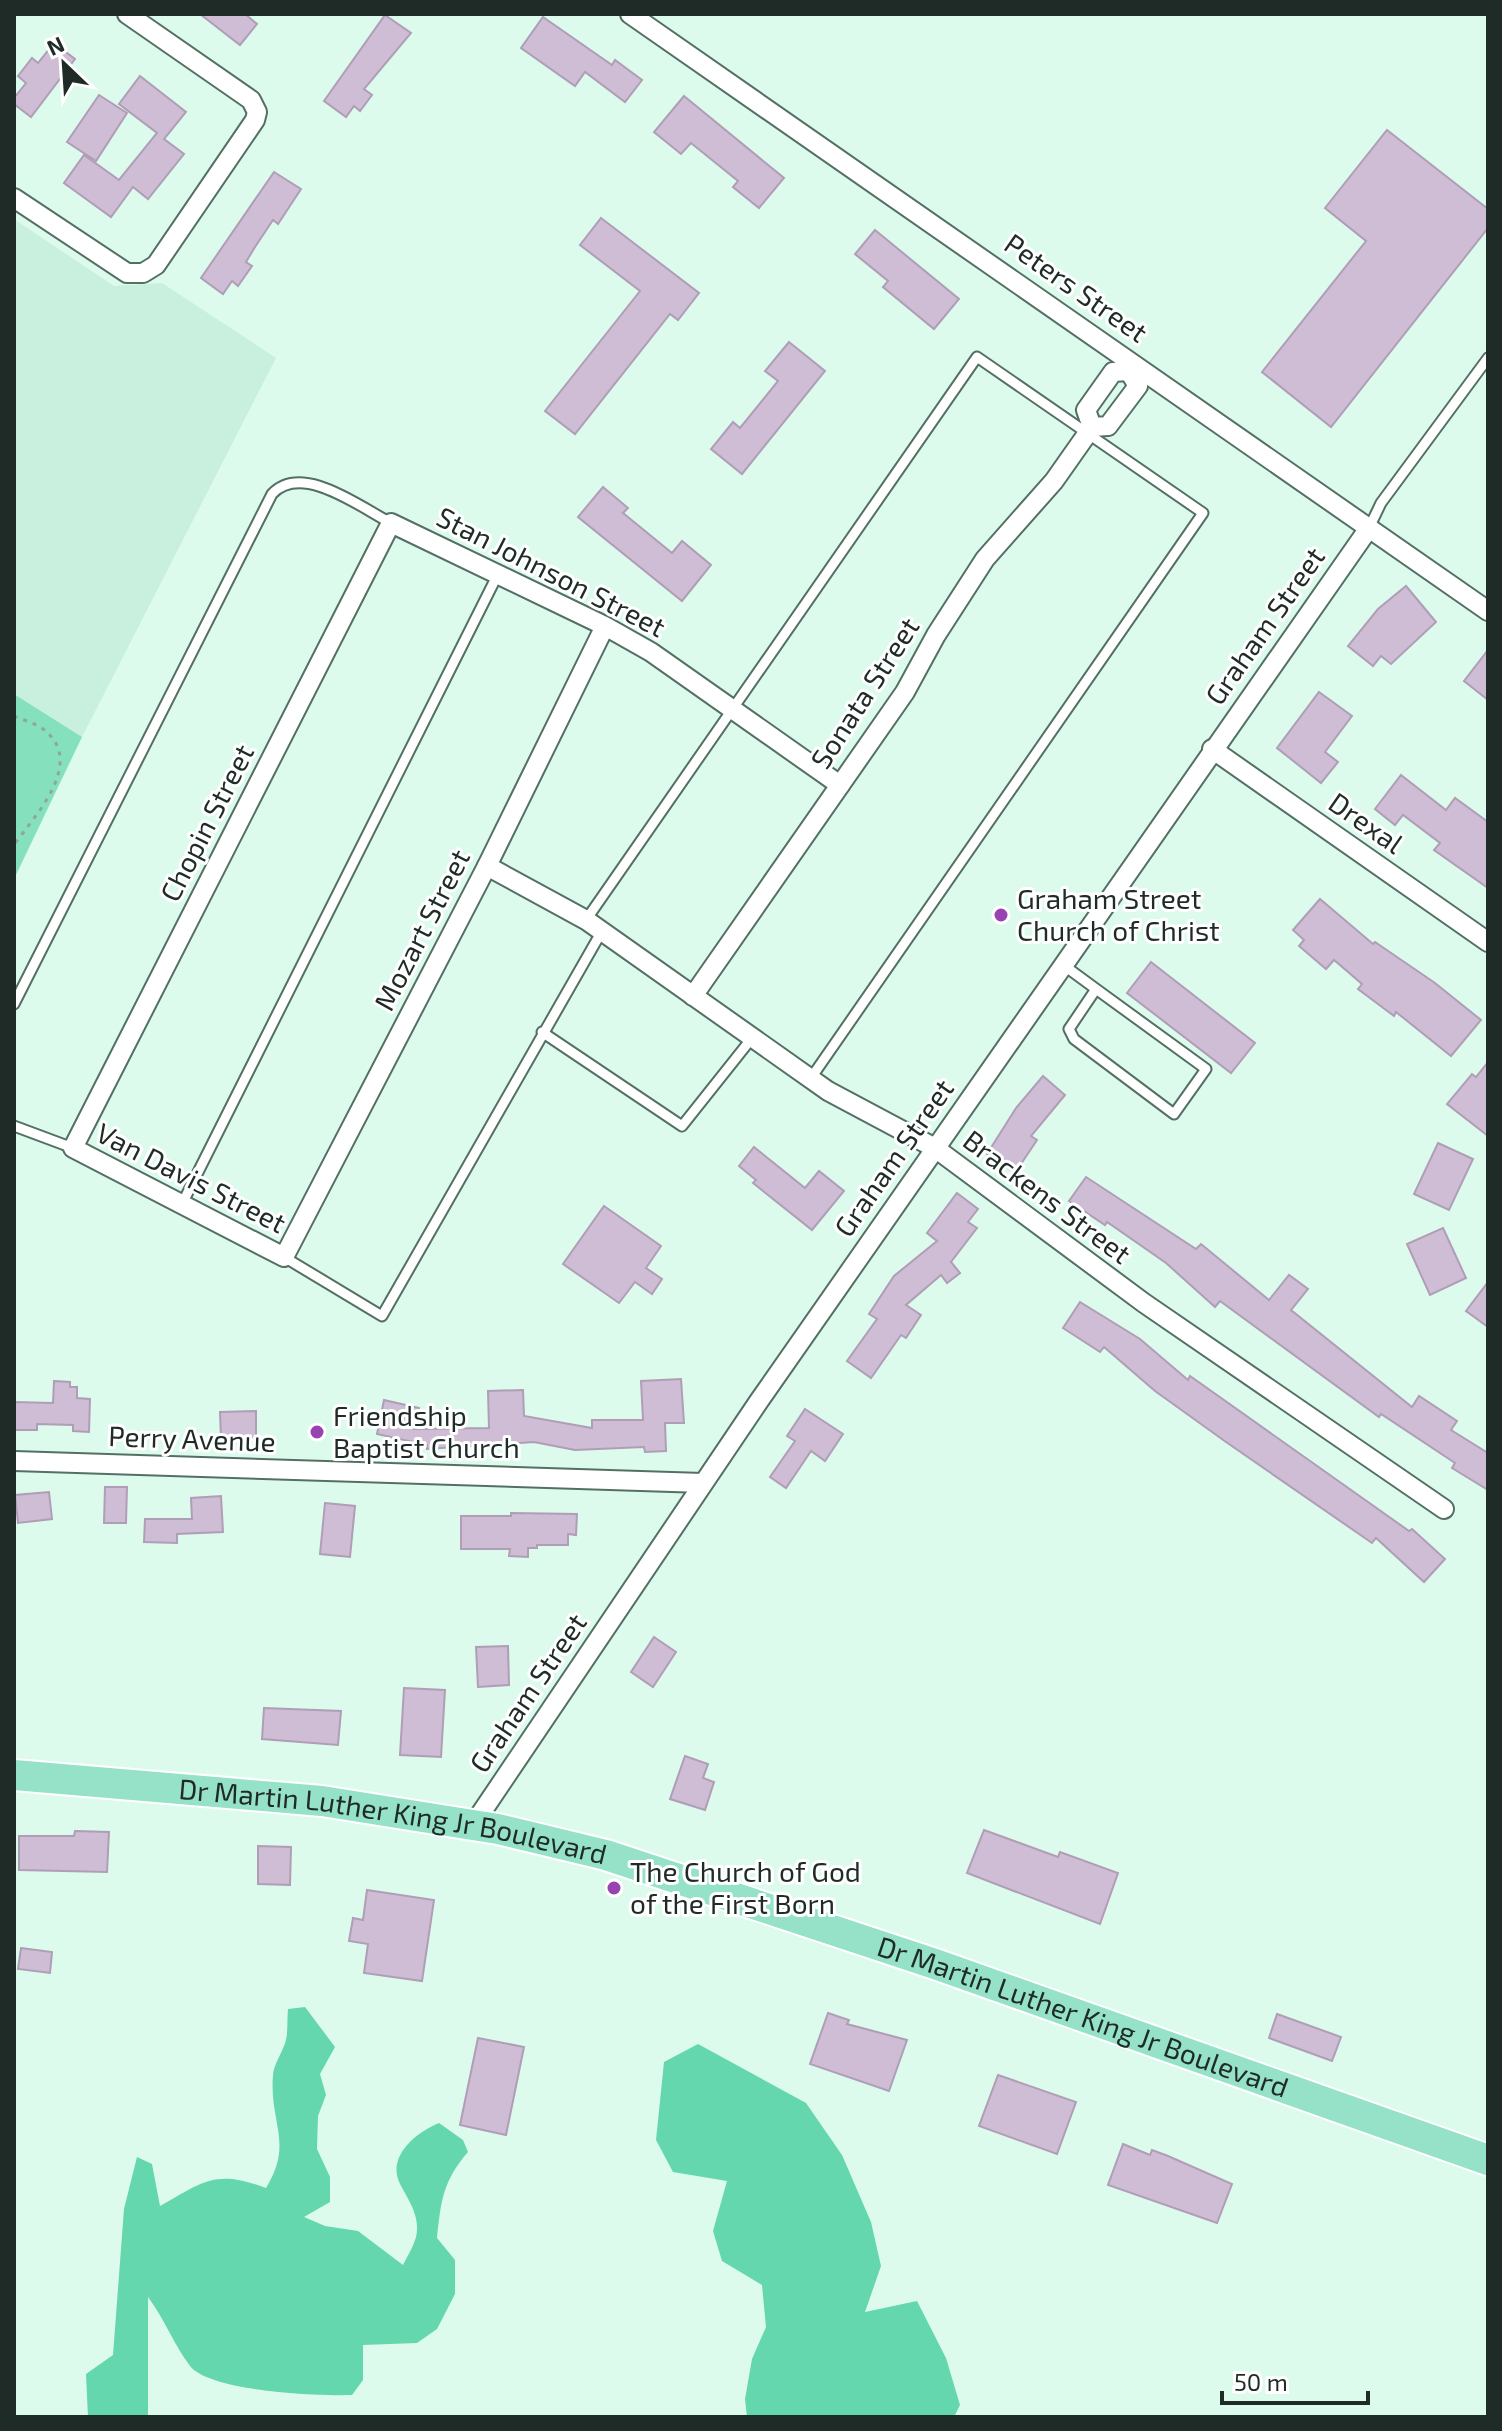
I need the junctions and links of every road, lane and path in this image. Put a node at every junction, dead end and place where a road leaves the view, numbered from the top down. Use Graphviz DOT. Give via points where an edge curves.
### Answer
graph roads {
  1 [pos="127,14"];
  2 [pos="630,14"];
  3 [pos="14,198"];
  4 [pos="1488,358"];
  5 [pos="1132,367"];
  6 [pos="1090,430"];
  7 [pos="391,523"];
  8 [pos="1369,528"];
  9 [pos="498,574"];
  10 [pos="1488,611"];
  11 [pos="605,626"];
  12 [pos="731,709"];
  13 [pos="14,716"];
  14 [pos="1212,749"];
  15 [pos="840,785"];
  16 [pos="14,845"];
  17 [pos="487,866"];
  18 [pos="586,920"];
  19 [pos="602,931"];
  20 [pos="1488,942"];
  21 [pos="1062,964"];
  22 [pos="1096,989"];
  23 [pos="693,996"];
  24 [pos="14,1004"];
  25 [pos="542,1032"];
  26 [pos="752,1038"];
  27 [pos="810,1079"];
  28 [pos="14,1126"];
  29 [pos="73,1148"];
  30 [pos="935,1148"];
  31 [pos="182,1205"];
  32 [pos="284,1257"];
  33 [pos="14,1461"];
  34 [pos="703,1483"];
  35 [pos="1444,1509"];
  36 [pos="14,1775"];
  37 [pos="473,1825"];
  38 [pos="1488,2160"];
  1 -- 3 [label="street" via="251,100 255,120 156,265 143,273 127,273"];
  2 -- 5 [label="street, Peters Street"];
  4 -- 8 [label="lane" via="1381,503"];
  5 -- 6 [label="street, Sonata Street" via="1113,372 1086,410"];
  5 -- 6 [label="street, Sonata Street" via="1138,386 1108,426"];
  5 -- 8 [label="street, Peters Street"];
  6 -- 12 [label="lane" via="977,357"];
  6 -- 15 [label="street, Sonata Street" via="1054,481 985,559 905,692"];
  6 -- 27 [label="lane" via="1203,513"];
  7 -- 9 [label="street, Stan Johnson Street"];
  7 -- 24 [label="lane" via="307,482 280,485 272,494"];
  7 -- 29 [label="street, Chopin Street"];
  8 -- 10 [label="street, Peters Street"];
  8 -- 14 [label="street, Graham Street"];
  9 -- 11 [label="street, Stan Johnson Street"];
  9 -- 31 [label="lane"];
  11 -- 12 [label="street, Stan Johnson Street"];
  11 -- 17 [label="street, Mozart Street"];
  12 -- 15 [label="street, Stan Johnson Street"];
  12 -- 18 [label="lane"];
  13 -- 16 [label="path" via="43,729 62,763 54,786"];
  14 -- 20 [label="street, Drexal"];
  14 -- 21 [label="street, Graham Street"];
  15 -- 23 [label="street, Sonata Street"];
  17 -- 18 [label="street, Brackens Street"];
  17 -- 32 [label="street, Mozart Street"];
  18 -- 19 [label="street, Brackens Street"];
  19 -- 23 [label="street, Brackens Street"];
  19 -- 25 [label="lane"];
  21 -- 22 [label="lane"];
  21 -- 30 [label="street, Graham Street"];
  22 -- 22 [label="lane" via="1072,1022 1074,1039 1174,1114 1206,1069"];
  23 -- 26 [label="street, Brackens Street"];
  25 -- 26 [label="lane" via="682,1126"];
  25 -- 32 [label="lane" via="382,1316"];
  26 -- 27 [label="street, Brackens Street"];
  27 -- 30 [label="street, Brackens Street"];
  28 -- 29 [label="lane"];
  29 -- 31 [label="street, Van Davis Street"];
  30 -- 34 [label="street, Graham Street"];
  30 -- 35 [label="street, Brackens Street" via="1144,1303"];
  31 -- 32 [label="street, Van Davis Street"];
  33 -- 34 [label="street, Perry Avenue"];
  34 -- 37 [label="street, Graham Street"];
  36 -- 37 [label="main road, Dr Martin Luther King Jr Boulevard" via="322,1801"];
  37 -- 38 [label="main road, Dr Martin Luther King Jr Boulevard" via="621,1860 963,1974"];
}
